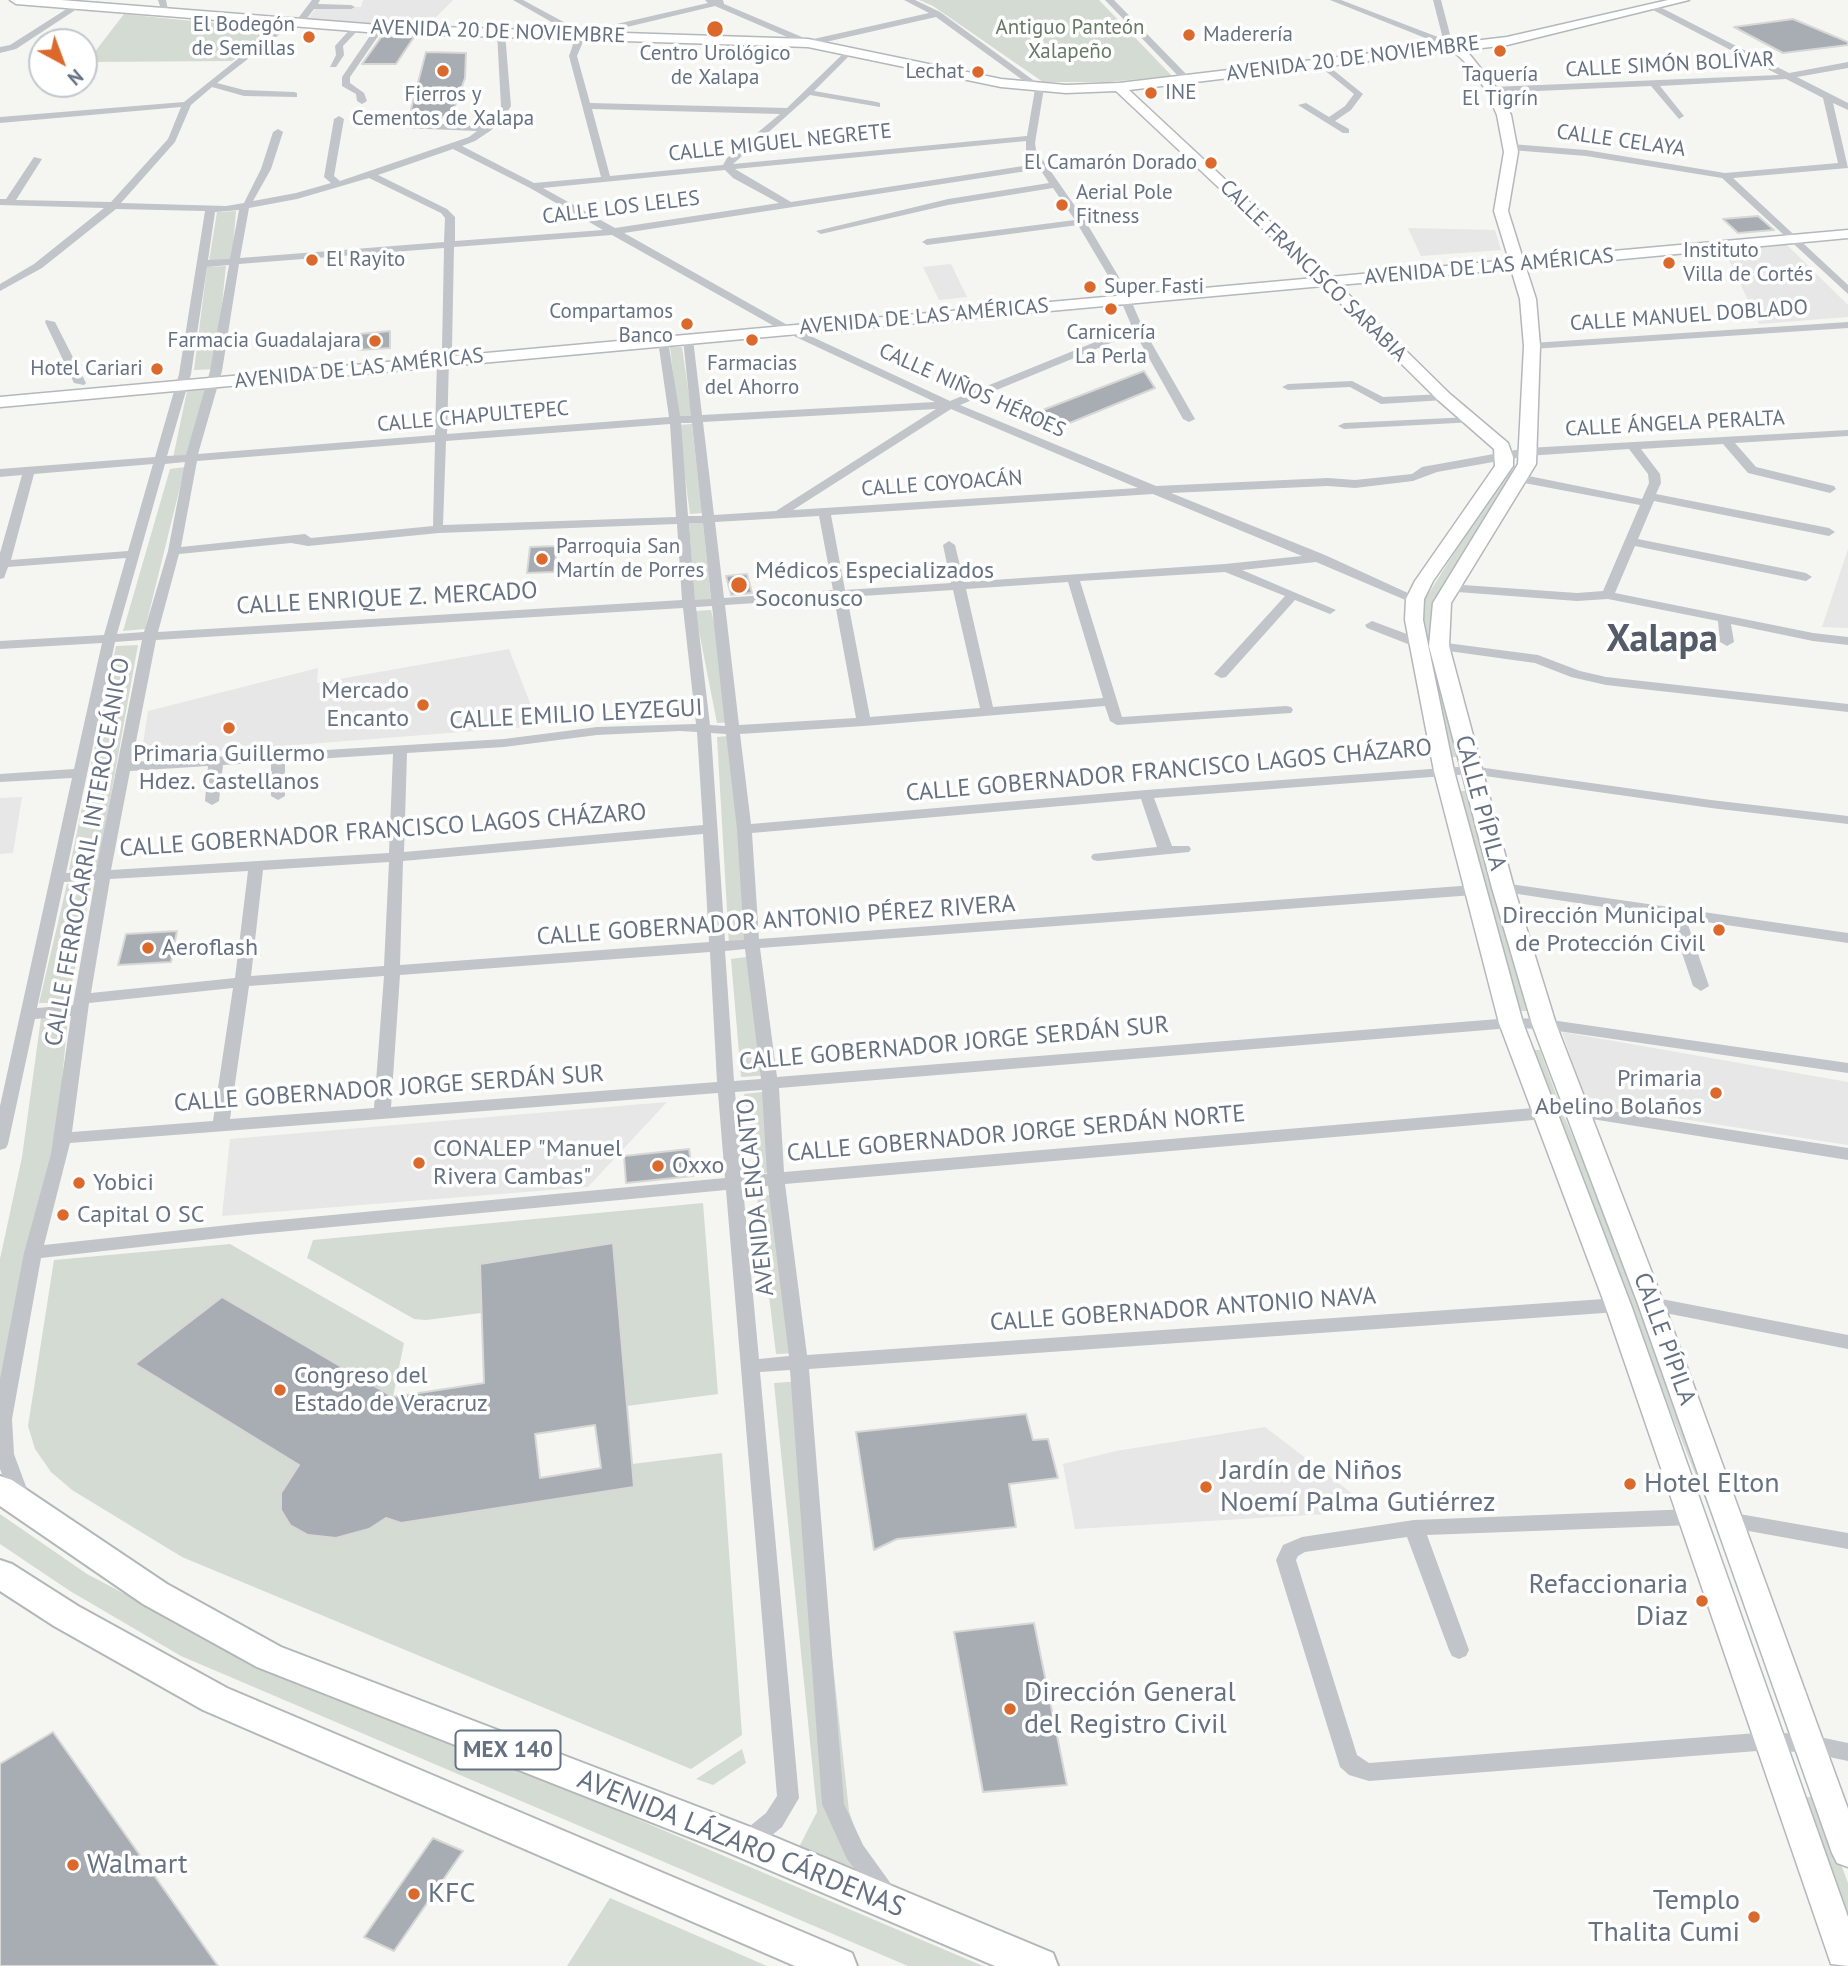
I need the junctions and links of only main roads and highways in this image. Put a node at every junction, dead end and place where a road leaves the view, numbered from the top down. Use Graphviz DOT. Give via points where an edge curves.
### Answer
graph roads {
  1 [pos="16,0"];
  2 [pos="1683,0"];
  3 [pos="164,7"];
  4 [pos="1452,44"];
  5 [pos="1119,87"];
  6 [pos="1848,226"];
  7 [pos="1848,234"];
  8 [pos="1788,235"];
  9 [pos="1516,260"];
  10 [pos="1323,278"];
  11 [pos="781,326"];
  12 [pos="445,354"];
  13 [pos="183,380"];
  14 [pos="0,390"];
  15 [pos="0,402"];
  16 [pos="1516,455"];
  17 [pos="1429,645"];
  18 [pos="12,1497"];
  19 [pos="0,1574"];
  20 [pos="1848,1853"];
  21 [pos="1848,1964"];
  22 [pos="838,1966"];
  23 [pos="1039,1966"];
  1 -- 3 [label="main road, AVENIDA 20 DE NOVIEMBRE"];
  2 -- 4 [label="main road, AVENIDA 20 DE NOVIEMBRE" via="1536,36"];
  3 -- 5 [label="main road, AVENIDA 20 DE NOVIEMBRE" via="356,28 808,43 1001,83 1040,88"];
  4 -- 5 [label="main road, AVENIDA 20 DE NOVIEMBRE"];
  4 -- 9 [label="main road, CALLE PÍPILA" via="1472,62 1504,115 1511,147 1501,211"];
  5 -- 10 [label="main road, CALLE FRANCISCO SARABIA"];
  6 -- 8 [label="main road, AVENIDA DE LAS AMÉRICAS"];
  7 -- 8 [label="main road, AVENIDA DE LAS AMÉRICAS"];
  8 -- 9 [label="main road, AVENIDA DE LAS AMÉRICAS"];
  9 -- 10 [label="main road, AVENIDA DE LAS AMÉRICAS"];
  9 -- 16 [label="main road, CALLE PÍPILA" via="1528,299 1532,346"];
  10 -- 11 [label="main road, AVENIDA DE LAS AMÉRICAS"];
  10 -- 16 [label="main road, CALLE FRANCISCO SARABIA" via="1444,397"];
  11 -- 12 [label="main road, AVENIDA DE LAS AMÉRICAS"];
  11 -- 12 [label="main road, AVENIDA DE LAS AMÉRICAS" via="688,339"];
  12 -- 13 [label="main road, AVENIDA DE LAS AMÉRICAS"];
  13 -- 14 [label="main road, AVENIDA DE LAS AMÉRICAS"];
  13 -- 15 [label="main road, AVENIDA DE LAS AMÉRICAS"];
  16 -- 17 [label="main road, CALLE PÍPILA" via="1527,464 1450,588"];
  16 -- 17 [label="main road, CALLE PÍPILA" via="1504,466 1415,599 1414,620"];
  17 -- 20 [label="main road, CALLE PÍPILA" via="1471,770 1544,1024 1651,1304"];
  17 -- 21 [label="main road, CALLE PÍPILA" via="1444,771 1511,1023 1618,1305"];
  18 -- 23 [label="highway, AVENIDA LÁZARO CÁRDENAS / MEX 140" via="155,1594 269,1657 740,1840"];
  19 -- 22 [label="highway, MEX 140" via="65,1616 215,1699"];
}
